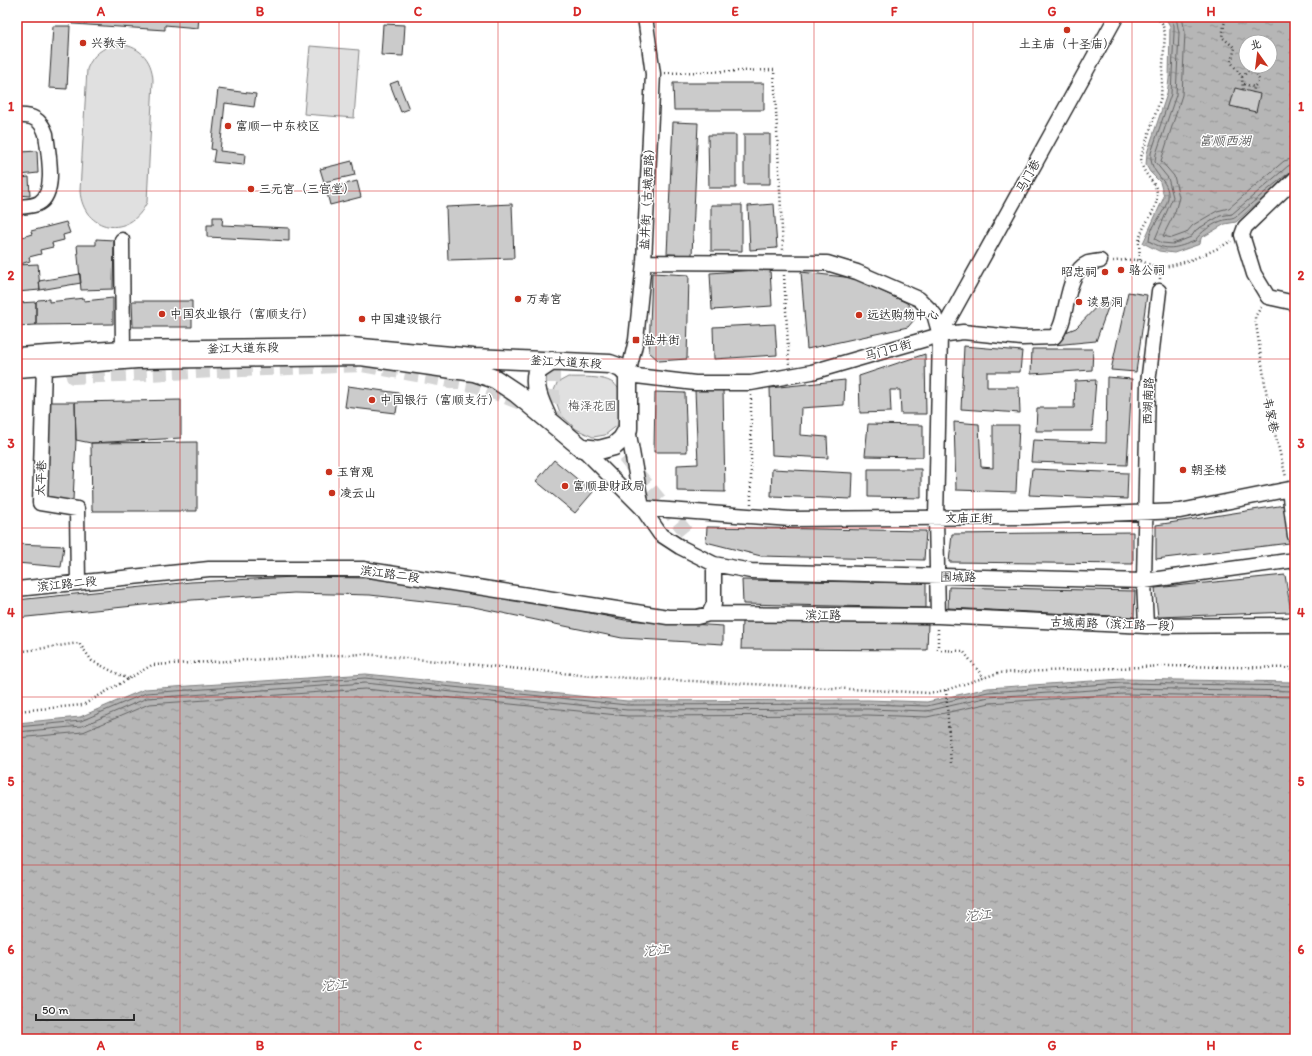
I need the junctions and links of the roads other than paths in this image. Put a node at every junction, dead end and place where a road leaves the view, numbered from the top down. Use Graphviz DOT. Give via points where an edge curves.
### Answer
graph roads {
  1 [pos="645,17"];
  2 [pos="1116,17"];
  3 [pos="17,116"];
  4 [pos="1295,179"];
  5 [pos="17,207"];
  6 [pos="122,240"];
  7 [pos="1100,261"];
  8 [pos="644,262"];
  9 [pos="1160,291"];
  10 [pos="1295,303"];
  11 [pos="940,335"];
  12 [pos="124,350"];
  13 [pos="17,357"];
  14 [pos="552,361"];
  15 [pos="44,366"];
  16 [pos="17,368"];
  17 [pos="628,375"];
  18 [pos="550,423"];
  19 [pos="628,429"];
  20 [pos="582,448"];
  21 [pos="1292,489"];
  22 [pos="642,508"];
  23 [pos="1145,512"];
  24 [pos="936,518"];
  25 [pos="1295,536"];
  26 [pos="1295,560"];
  27 [pos="714,564"];
  28 [pos="937,576"];
  29 [pos="1144,581"];
  30 [pos="78,582"];
  31 [pos="17,589"];
  32 [pos="709,614"];
  33 [pos="938,616"];
  34 [pos="1295,624"];
  35 [pos="1146,626"];
  1 -- 8 [label="street, 盐井街（古城西路）" via="653,74"];
  2 -- 11 [label="street, 马门巷"];
  3 -- 5 [label="street" via="39,120 44,126 50,188 44,200 38,204"];
  4 -- 10 [label="street" via="1245,227 1242,235 1254,274 1268,297"];
  6 -- 12 [label="street"];
  7 -- 11 [label="street, 马门口街" via="1088,263 1077,272 1067,299 1060,331 1054,337 1022,338 963,332"];
  8 -- 11 [label="street" via="827,262 919,299 934,314"];
  8 -- 17 [label="street, 盐井街（古城西路）" via="636,340"];
  9 -- 23 [label="street, 西湖南路" via="1148,383"];
  11 -- 17 [label="street, 马门口街" via="812,372 751,383 695,383"];
  11 -- 24 [label="street"];
  12 -- 13 [label="main road, 釜江大道东段"];
  12 -- 14 [label="main road, 釜江大道东段" via="352,347 473,358"];
  14 -- 17 [label="main road, 釜江大道东段" via="610,364 621,368"];
  14 -- 18 [label="main road" via="537,371 534,381"];
  15 -- 16 [label="main road, 釜江大道东段"];
  15 -- 18 [label="main road, 釜江大道东段" via="137,359 361,356 481,374 495,379 516,393"];
  15 -- 30 [label="street, 太平巷" via="40,503 77,509"];
  17 -- 19 [label="main road"];
  18 -- 20 [label="main road, 釜江大道东段"];
  19 -- 20 [label="main road" via="614,446 599,450"];
  19 -- 22 [label="street"];
  20 -- 22 [label="street"];
  21 -- 23 [label="street, 文庙正街" via="1180,511"];
  21 -- 25 [label="street"];
  22 -- 24 [label="street, 文庙正街" via="790,519"];
  22 -- 27 [label="street, 围城路" via="660,534 680,548"];
  23 -- 24 [label="street, 文庙正街"];
  23 -- 29 [label="street, 西湖南路"];
  24 -- 28 [label="street"];
  26 -- 29 [label="street, 围城路"];
  27 -- 28 [label="street, 围城路" via="751,571"];
  27 -- 32 [label="street" via="714,604"];
  28 -- 29 [label="street, 围城路"];
  28 -- 33 [label="street"];
  29 -- 35 [label="street, 西湖南路"];
  30 -- 31 [label="street, 滨江路二段"];
  30 -- 32 [label="street, 滨江路二段" via="209,569 363,569 668,617 697,617"];
  32 -- 33 [label="street, 滨江路"];
  33 -- 35 [label="street, 古城南路（滨江路一段）"];
  34 -- 35 [label="street, 古城南路（滨江路一段）"];
}
